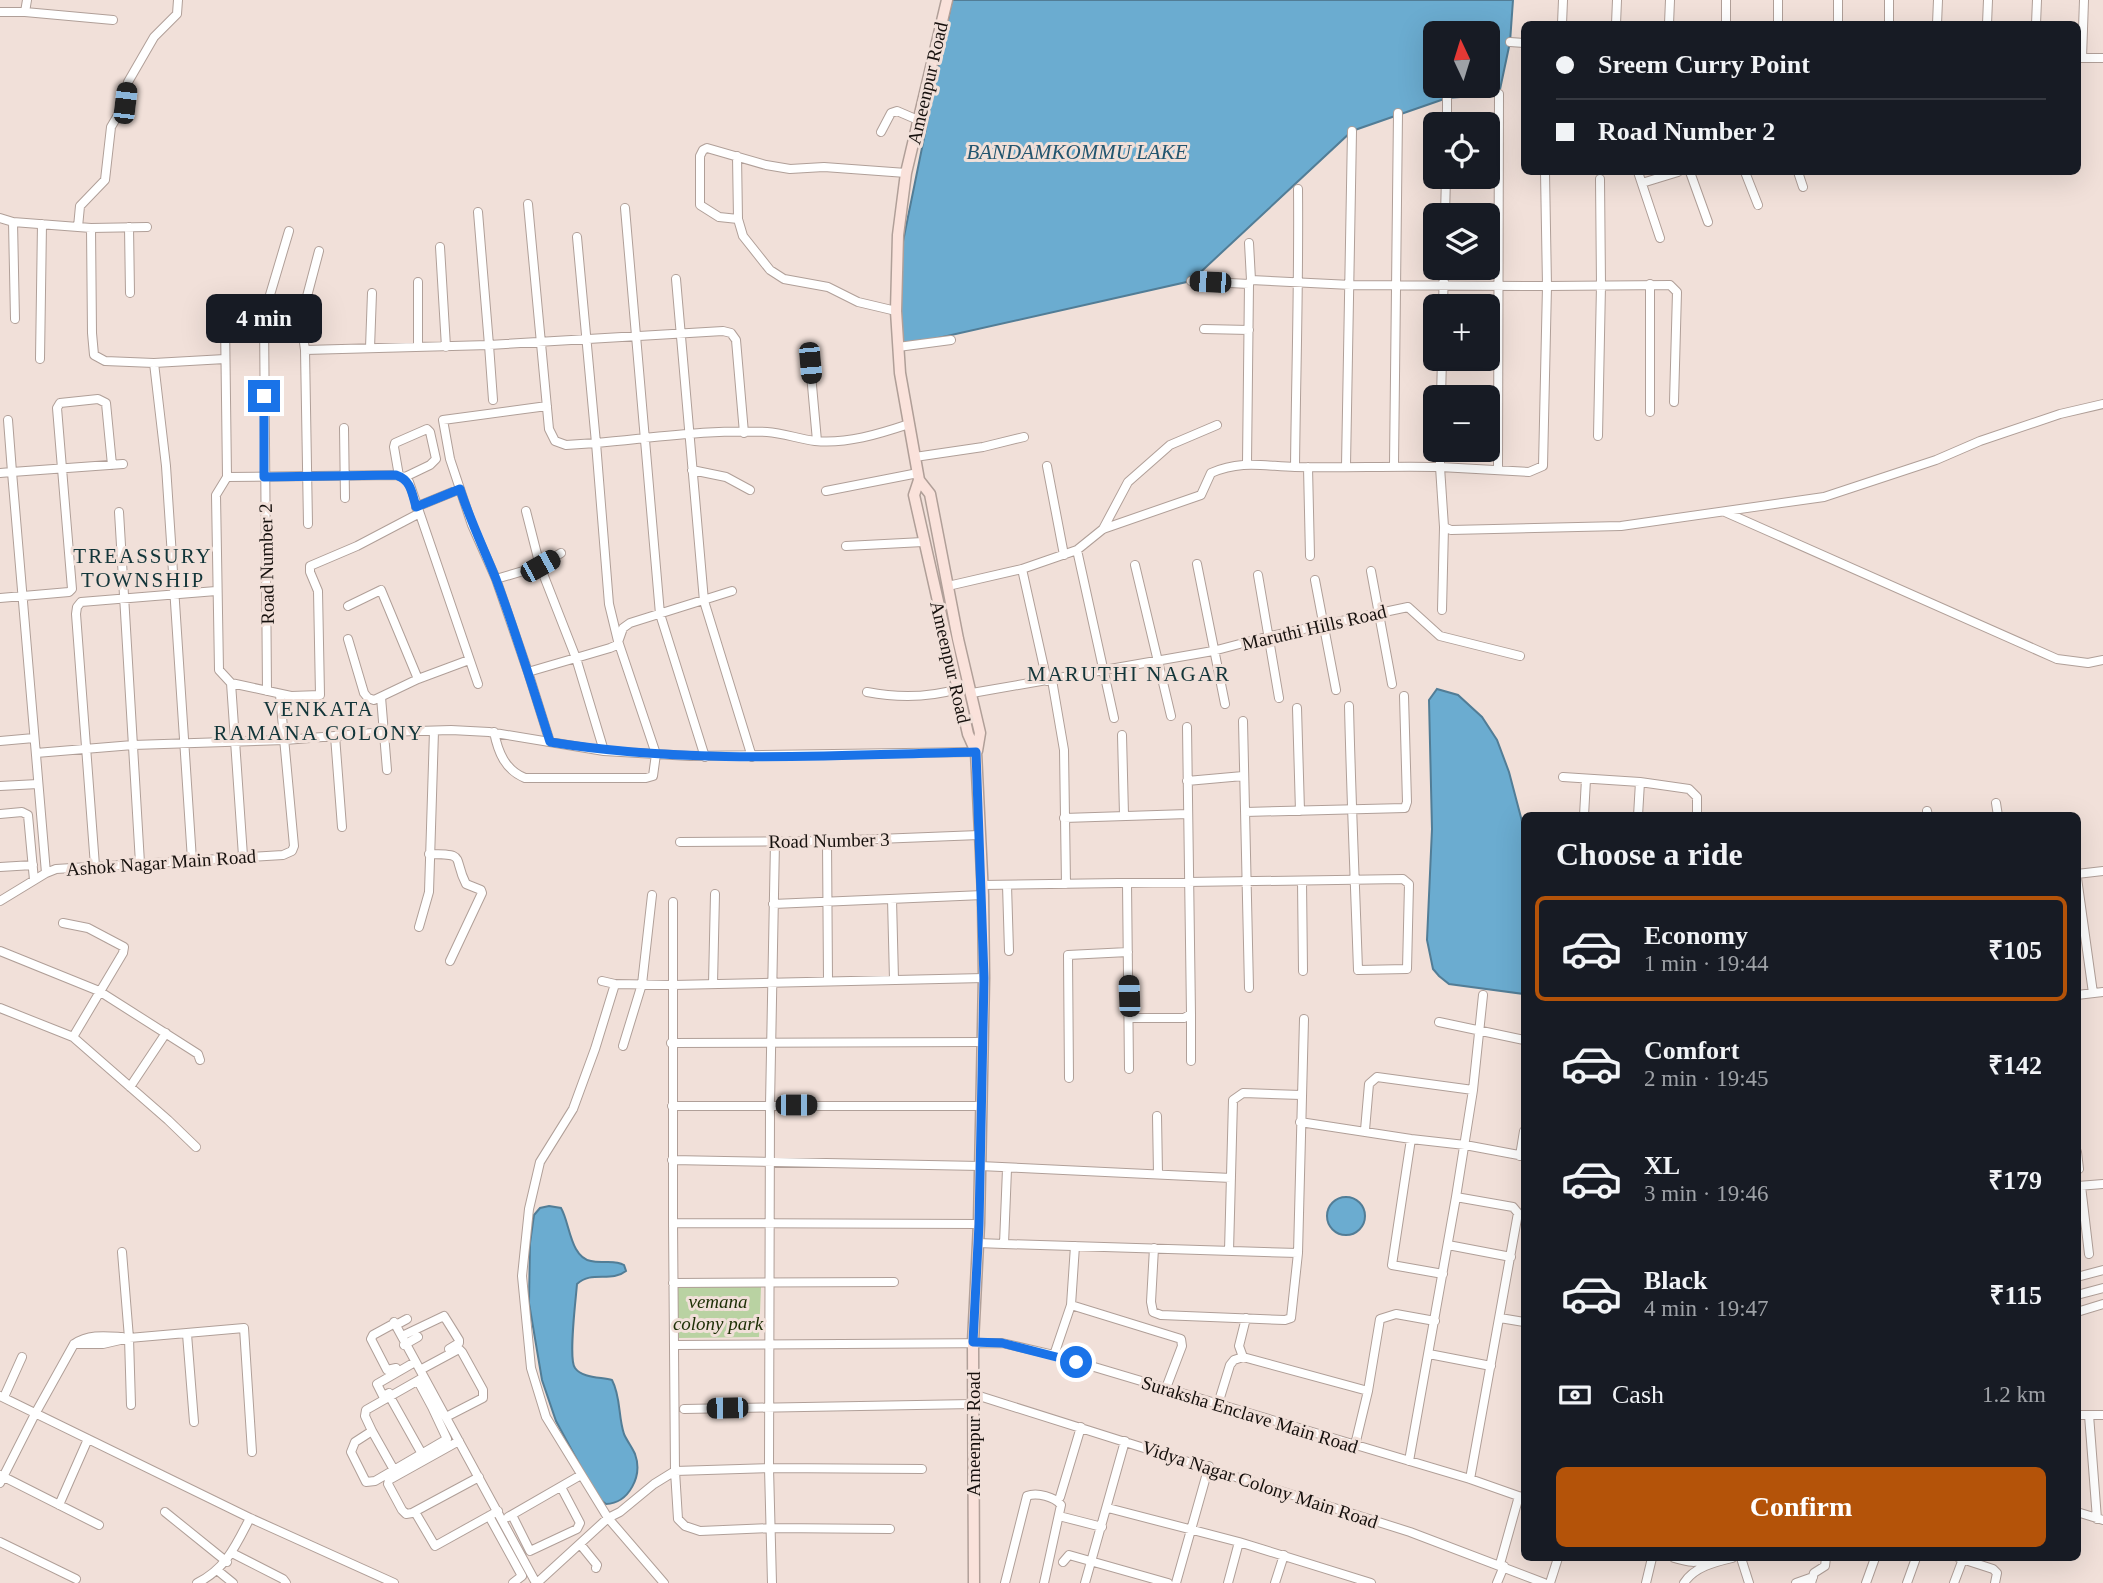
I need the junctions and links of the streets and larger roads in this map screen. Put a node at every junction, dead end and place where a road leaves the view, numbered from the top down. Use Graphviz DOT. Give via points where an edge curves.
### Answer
graph roads {
  1 [pos="27,0"];
  2 [pos="178,0"];
  3 [pos="947,0"];
  4 [pos="1563,0"];
  5 [pos="1617,0"];
  6 [pos="1670,0"];
  7 [pos="1726,0"];
  8 [pos="1779,0"];
  9 [pos="1838,0"];
  10 [pos="1889,0"];
  11 [pos="1938,0"];
  12 [pos="1988,0"];
  13 [pos="2037,0"];
  14 [pos="2084,0"];
  15 [pos="0,12"];
  16 [pos="25,12"];
  17 [pos="113,20"];
  18 [pos="1562,21"];
  19 [pos="1616,21"];
  20 [pos="1669,21"];
  21 [pos="1726,21"];
  22 [pos="1778,21"];
  23 [pos="1838,21"];
  24 [pos="1889,21"];
  25 [pos="1937,21"];
  26 [pos="1987,21"];
  27 [pos="2036,21"];
  28 [pos="1510,43"];
  29 [pos="1521,43"];
  30 [pos="2081,44"];
  31 [pos="2081,58"];
  32 [pos="2103,58"];
  33 [pos="1447,98"];
  34 [pos="1499,98"];
  35 [pos="1447,112"];
  36 [pos="1398,113"];
  37 [pos="918,120"];
  38 [pos="1352,131"];
  39 [pos="881,132"];
  40 [pos="737,156"];
  41 [pos="906,173"];
  42 [pos="1545,175"];
  43 [pos="1639,175"];
  44 [pos="1668,175"];
  45 [pos="1691,175"];
  46 [pos="1746,175"];
  47 [pos="1799,175"];
  48 [pos="1600,180"];
  49 [pos="1642,183"];
  50 [pos="1803,187"];
  51 [pos="1298,189"];
  52 [pos="528,204"];
  53 [pos="1758,205"];
  54 [pos="625,208"];
  55 [pos="478,212"];
  56 [pos="0,218"];
  57 [pos="738,219"];
  58 [pos="13,222"];
  59 [pos="1708,222"];
  60 [pos="41,224"];
  61 [pos="78,227"];
  62 [pos="147,227"];
  63 [pos="91,228"];
  64 [pos="130,228"];
  65 [pos="289,231"];
  66 [pos="577,237"];
  67 [pos="1660,238"];
  68 [pos="1250,243"];
  69 [pos="440,247"];
  70 [pos="319,251"];
  71 [pos="676,279"];
  72 [pos="1444,280"];
  73 [pos="1191,281"];
  74 [pos="418,282"];
  75 [pos="1250,282"];
  76 [pos="1299,282"];
  77 [pos="1351,285"];
  78 [pos="1397,285"];
  79 [pos="1601,285"];
  80 [pos="1650,285"];
  81 [pos="1444,286"];
  82 [pos="1499,286"];
  83 [pos="1547,286"];
  84 [pos="130,293"];
  85 [pos="372,293"];
  86 [pos="1444,294"];
  87 [pos="896,311"];
  88 [pos="15,319"];
  89 [pos="225,321"];
  90 [pos="1204,329"];
  91 [pos="1249,330"];
  92 [pos="680,332"];
  93 [pos="636,335"];
  94 [pos="951,340"];
  95 [pos="587,341"];
  96 [pos="541,343"];
  97 [pos="489,345"];
  98 [pos="418,346"];
  99 [pos="446,347"];
  100 [pos="898,347"];
  101 [pos="370,348"];
  102 [pos="305,349"];
  103 [pos="40,359"];
  104 [pos="225,359"];
  105 [pos="154,363"];
  106 [pos="810,363"];
  107 [pos="493,400"];
  108 [pos="1674,402"];
  109 [pos="2103,404"];
  110 [pos="547,407"];
  111 [pos="1650,412"];
  112 [pos="8,420"];
  113 [pos="909,424"];
  114 [pos="1217,425"];
  115 [pos="344,428"];
  116 [pos="744,433"];
  117 [pos="690,434"];
  118 [pos="1598,436"];
  119 [pos="1024,437"];
  120 [pos="644,438"];
  121 [pos="817,441"];
  122 [pos="596,443"];
  123 [pos="915,457"];
  124 [pos="1440,462"];
  125 [pos="1247,463"];
  126 [pos="123,464"];
  127 [pos="112,465"];
  128 [pos="1394,465"];
  129 [pos="1047,466"];
  130 [pos="1346,466"];
  131 [pos="1295,467"];
  132 [pos="1308,467"];
  133 [pos="1440,467"];
  134 [pos="62,469"];
  135 [pos="692,470"];
  136 [pos="1498,470"];
  137 [pos="12,472"];
  138 [pos="0,473"];
  139 [pos="227,477"];
  140 [pos="264,477"];
  141 [pos="306,477"];
  142 [pos="344,477"];
  143 [pos="402,477"];
  144 [pos="918,477"];
  145 [pos="460,489"];
  146 [pos="750,490"];
  147 [pos="826,491"];
  148 [pos="345,498"];
  149 [pos="417,511"];
  150 [pos="526,511"];
  151 [pos="120,512"];
  152 [pos="1725,512"];
  153 [pos="307,524"];
  154 [pos="1444,527"];
  155 [pos="1103,529"];
  156 [pos="846,546"];
  157 [pos="924,546"];
  158 [pos="940,548"];
  159 [pos="1077,550"];
  160 [pos="561,553"];
  161 [pos="1064,555"];
  162 [pos="1310,556"];
  163 [pos="1197,564"];
  164 [pos="1135,565"];
  165 [pos="540,566"];
  166 [pos="1022,569"];
  167 [pos="1370,571"];
  168 [pos="1258,575"];
  169 [pos="496,579"];
  170 [pos="1315,580"];
  171 [pos="948,586"];
  172 [pos="216,591"];
  173 [pos="732,591"];
  174 [pos="175,594"];
  175 [pos="23,596"];
  176 [pos="0,598"];
  177 [pos="125,598"];
  178 [pos="704,601"];
  179 [pos="348,606"];
  180 [pos="1442,610"];
  181 [pos="1378,612"];
  182 [pos="660,614"];
  183 [pos="1325,624"];
  184 [pos="1270,636"];
  185 [pos="348,639"];
  186 [pos="618,640"];
  187 [pos="1213,651"];
  188 [pos="1520,656"];
  189 [pos="576,658"];
  190 [pos="469,660"];
  191 [pos="1157,660"];
  192 [pos="2103,660"];
  193 [pos="1104,670"];
  194 [pos="528,672"];
  195 [pos="418,680"];
  196 [pos="1050,681"];
  197 [pos="231,683"];
  198 [pos="478,684"];
  199 [pos="1392,684"];
  200 [pos="958,689"];
  201 [pos="1336,690"];
  202 [pos="267,691"];
  203 [pos="867,692"];
  204 [pos="972,693"];
  205 [pos="281,695"];
  206 [pos="1404,696"];
  207 [pos="381,697"];
  208 [pos="1279,698"];
  209 [pos="1225,704"];
  210 [pos="1349,706"];
  211 [pos="1297,708"];
  212 [pos="1171,716"];
  213 [pos="1114,718"];
  214 [pos="1243,721"];
  215 [pos="1187,727"];
  216 [pos="434,731"];
  217 [pos="385,732"];
  218 [pos="494,732"];
  219 [pos="1122,735"];
  220 [pos="335,736"];
  221 [pos="34,738"];
  222 [pos="285,740"];
  223 [pos="0,741"];
  224 [pos="234,741"];
  225 [pos="550,742"];
  226 [pos="185,743"];
  227 [pos="133,745"];
  228 [pos="86,749"];
  229 [pos="604,751"];
  230 [pos="976,752"];
  231 [pos="36,753"];
  232 [pos="656,754"];
  233 [pos="705,757"];
  234 [pos="752,757"];
  235 [pos="387,770"];
  236 [pos="1243,776"];
  237 [pos="1563,777"];
  238 [pos="1586,779"];
  239 [pos="1187,781"];
  240 [pos="1640,782"];
  241 [pos="38,784"];
  242 [pos="0,786"];
  243 [pos="1996,803"];
  244 [pos="1352,810"];
  245 [pos="1245,811"];
  246 [pos="1300,811"];
  247 [pos="1584,812"];
  248 [pos="1638,812"];
  249 [pos="1697,812"];
  250 [pos="1997,812"];
  251 [pos="0,814"];
  252 [pos="1188,814"];
  253 [pos="1124,816"];
  254 [pos="1064,818"];
  255 [pos="342,827"];
  256 [pos="979,835"];
  257 [pos="827,841"];
  258 [pos="680,842"];
  259 [pos="775,842"];
  260 [pos="429,854"];
  261 [pos="243,856"];
  262 [pos="192,860"];
  263 [pos="140,863"];
  264 [pos="33,864"];
  265 [pos="95,866"];
  266 [pos="0,867"];
  267 [pos="2103,871"];
  268 [pos="46,873"];
  269 [pos="2081,875"];
  270 [pos="34,880"];
  271 [pos="1355,880"];
  272 [pos="1247,881"];
  273 [pos="1303,881"];
  274 [pos="1188,882"];
  275 [pos="1127,883"];
  276 [pos="1066,884"];
  277 [pos="1007,885"];
  278 [pos="983,890"];
  279 [pos="715,894"];
  280 [pos="652,895"];
  281 [pos="892,899"];
  282 [pos="0,901"];
  283 [pos="673,902"];
  284 [pos="827,902"];
  285 [pos="773,904"];
  286 [pos="2081,905"];
  287 [pos="63,923"];
  288 [pos="419,927"];
  289 [pos="0,951"];
  290 [pos="1009,951"];
  291 [pos="1128,952"];
  292 [pos="450,961"];
  293 [pos="1303,971"];
  294 [pos="984,978"];
  295 [pos="894,980"];
  296 [pos="601,981"];
  297 [pos="771,981"];
  298 [pos="828,981"];
  299 [pos="615,984"];
  300 [pos="642,984"];
  301 [pos="713,984"];
  302 [pos="673,985"];
  303 [pos="1249,988"];
  304 [pos="99,991"];
  305 [pos="2103,992"];
  306 [pos="2093,993"];
  307 [pos="2081,994"];
  308 [pos="1483,995"];
  309 [pos="0,1008"];
  310 [pos="1191,1014"];
  311 [pos="1130,1018"];
  312 [pos="1304,1019"];
  313 [pos="1438,1022"];
  314 [pos="1478,1031"];
  315 [pos="166,1033"];
  316 [pos="73,1037"];
  317 [pos="1521,1039"];
  318 [pos="983,1042"];
  319 [pos="671,1043"];
  320 [pos="771,1043"];
  321 [pos="623,1046"];
  322 [pos="200,1060"];
  323 [pos="1191,1061"];
  324 [pos="1129,1069"];
  325 [pos="1069,1078"];
  326 [pos="130,1087"];
  327 [pos="1473,1090"];
  328 [pos="1301,1095"];
  329 [pos="770,1105"];
  330 [pos="672,1106"];
  331 [pos="981,1106"];
  332 [pos="1157,1115"];
  333 [pos="1300,1122"];
  334 [pos="1364,1130"];
  335 [pos="1410,1139"];
  336 [pos="1465,1145"];
  337 [pos="196,1147"];
  338 [pos="1521,1156"];
  339 [pos="672,1160"];
  340 [pos="771,1162"];
  341 [pos="980,1166"];
  342 [pos="1007,1169"];
  343 [pos="1158,1174"];
  344 [pos="1231,1178"];
  345 [pos="2103,1184"];
  346 [pos="2081,1186"];
  347 [pos="1456,1197"];
  348 [pos="2081,1200"];
  349 [pos="673,1223"];
  350 [pos="770,1223"];
  351 [pos="979,1224"];
  352 [pos="978,1243"];
  353 [pos="1004,1244"];
  354 [pos="1448,1245"];
  355 [pos="1075,1246"];
  356 [pos="1154,1248"];
  357 [pos="1229,1251"];
  358 [pos="122,1252"];
  359 [pos="1298,1253"];
  360 [pos="2089,1254"];
  361 [pos="1511,1257"];
  362 [pos="2100,1271"];
  363 [pos="1443,1275"];
  364 [pos="2081,1276"];
  365 [pos="770,1282"];
  366 [pos="894,1282"];
  367 [pos="673,1283"];
  368 [pos="2102,1288"];
  369 [pos="2081,1294"];
  370 [pos="2103,1304"];
  371 [pos="1071,1305"];
  372 [pos="2081,1311"];
  373 [pos="1246,1318"];
  374 [pos="1500,1318"];
  375 [pos="407,1319"];
  376 [pos="1435,1321"];
  377 [pos="1521,1322"];
  378 [pos="394,1324"];
  379 [pos="187,1334"];
  380 [pos="418,1337"];
  381 [pos="129,1338"];
  382 [pos="402,1342"];
  383 [pos="973,1342"];
  384 [pos="674,1345"];
  385 [pos="770,1345"];
  386 [pos="1429,1354"];
  387 [pos="1054,1355"];
  388 [pos="22,1357"];
  389 [pos="1243,1357"];
  390 [pos="1491,1366"];
  391 [pos="417,1369"];
  392 [pos="1166,1388"];
  393 [pos="1367,1391"];
  394 [pos="2,1396"];
  395 [pos="390,1396"];
  396 [pos="973,1399"];
  397 [pos="1218,1404"];
  398 [pos="131,1405"];
  399 [pos="435,1406"];
  400 [pos="769,1407"];
  401 [pos="684,1409"];
  402 [pos="35,1413"];
  403 [pos="2081,1415"];
  404 [pos="2089,1415"];
  405 [pos="2103,1415"];
  406 [pos="446,1418"];
  407 [pos="194,1422"];
  408 [pos="1081,1427"];
  409 [pos="372,1432"];
  410 [pos="449,1432"];
  411 [pos="88,1439"];
  412 [pos="459,1441"];
  413 [pos="1125,1441"];
  414 [pos="1355,1445"];
  415 [pos="252,1452"];
  416 [pos="422,1454"];
  417 [pos="1409,1461"];
  418 [pos="1209,1466"];
  419 [pos="769,1468"];
  420 [pos="922,1469"];
  421 [pos="394,1470"];
  422 [pos="675,1471"];
  423 [pos="582,1475"];
  424 [pos="479,1477"];
  425 [pos="1,1478"];
  426 [pos="1470,1479"];
  427 [pos="561,1487"];
  428 [pos="1060,1497"];
  429 [pos="1521,1497"];
  430 [pos="1521,1500"];
  431 [pos="58,1505"];
  432 [pos="1108,1508"];
  433 [pos="498,1511"];
  434 [pos="165,1512"];
  435 [pos="415,1512"];
  436 [pos="2081,1513"];
  437 [pos="512,1514"];
  438 [pos="489,1516"];
  439 [pos="1059,1516"];
  440 [pos="250,1518"];
  441 [pos="608,1518"];
  442 [pos="502,1520"];
  443 [pos="2100,1520"];
  444 [pos="99,1525"];
  445 [pos="1102,1527"];
  446 [pos="772,1528"];
  447 [pos="890,1530"];
  448 [pos="1191,1530"];
  449 [pos="0,1542"];
  450 [pos="1239,1542"];
  451 [pos="580,1544"];
  452 [pos="232,1553"];
  453 [pos="1284,1555"];
  454 [pos="1557,1561"];
  455 [pos="1651,1561"];
  456 [pos="1684,1561"];
  457 [pos="1702,1561"];
  458 [pos="1714,1561"];
  459 [pos="1742,1561"];
  460 [pos="1826,1561"];
  461 [pos="1874,1561"];
  462 [pos="1915,1561"];
  463 [pos="1960,1561"];
  464 [pos="1970,1561"];
  465 [pos="227,1562"];
  466 [pos="1063,1562"];
  467 [pos="1092,1562"];
  468 [pos="1502,1565"];
  469 [pos="596,1569"];
  470 [pos="217,1570"];
  471 [pos="547,1575"];
  472 [pos="76,1578"];
  473 [pos="1812,1580"];
  474 [pos="197,1583"];
  475 [pos="217,1583"];
  476 [pos="233,1583"];
  477 [pos="286,1583"];
  478 [pos="394,1583"];
  479 [pos="513,1583"];
  480 [pos="536,1583"];
  481 [pos="552,1583"];
  482 [pos="664,1583"];
  483 [pos="772,1583"];
  484 [pos="974,1583"];
  485 [pos="980,1583"];
  486 [pos="1005,1583"];
  487 [pos="1044,1583"];
  488 [pos="1086,1583"];
  489 [pos="1168,1583"];
  490 [pos="1176,1583"];
  491 [pos="1227,1583"];
  492 [pos="1275,1583"];
  493 [pos="1371,1583"];
  494 [pos="1497,1583"];
  495 [pos="1544,1583"];
  496 [pos="1550,1583"];
  497 [pos="1646,1583"];
  498 [pos="1684,1583"];
  499 [pos="1749,1583"];
  500 [pos="1796,1583"];
  501 [pos="1866,1583"];
  502 [pos="1907,1583"];
  503 [pos="1954,1583"];
  504 [pos="1995,1583"];
  1 -- 16 [label="street"];
  2 -- 61 [label="street" via="177,14 154,37 128,82 125,103 111,127 105,180 80,206"];
  3 -- 37 [label="street, Ameenpur Road"];
  4 -- 18 [label="street"];
  5 -- 19 [label="street"];
  6 -- 20 [label="street"];
  7 -- 21 [label="street"];
  8 -- 22 [label="street"];
  9 -- 23 [label="street"];
  10 -- 24 [label="street"];
  11 -- 25 [label="street"];
  12 -- 26 [label="street"];
  13 -- 27 [label="street"];
  14 -- 30 [label="street"];
  15 -- 16 [label="street"];
  16 -- 17 [label="street"];
  28 -- 29 [label="street"];
  31 -- 32 [label="street"];
  33 -- 35 [label="street"];
  34 -- 82 [label="street"];
  36 -- 78 [label="street"];
  37 -- 39 [label="street" via="897,111 891,113"];
  37 -- 41 [label="street, Ameenpur Road"];
  38 -- 77 [label="street"];
  40 -- 41 [label="street" via="790,169"];
  40 -- 57 [label="street"];
  40 -- 57 [label="street" via="703,150 698,202 709,213"];
  41 -- 87 [label="street, Ameenpur Road"];
  42 -- 83 [label="street"];
  43 -- 49 [label="street"];
  44 -- 49 [label="street"];
  45 -- 59 [label="street"];
  46 -- 53 [label="street"];
  47 -- 50 [label="street"];
  48 -- 79 [label="street"];
  49 -- 67 [label="street"];
  51 -- 76 [label="street"];
  52 -- 96 [label="street"];
  54 -- 93 [label="street"];
  55 -- 97 [label="street"];
  56 -- 58 [label="street"];
  57 -- 87 [label="street" via="755,253 784,279 828,287 858,302"];
  58 -- 60 [label="street"];
  58 -- 88 [label="street"];
  60 -- 61 [label="street"];
  60 -- 103 [label="street"];
  61 -- 63 [label="street"];
  62 -- 64 [label="street"];
  63 -- 64 [label="street"];
  63 -- 105 [label="street" via="94,355 105,361"];
  64 -- 84 [label="street"];
  65 -- 140 [label="street, Road Number 2" via="264,315"];
  66 -- 95 [label="street"];
  68 -- 75 [label="street"];
  69 -- 99 [label="street"];
  70 -- 102 [label="street" via="301,319"];
  71 -- 92 [label="street"];
  72 -- 81 [label="street"];
  73 -- 75 [label="street"];
  74 -- 98 [label="street"];
  75 -- 76 [label="street"];
  75 -- 91 [label="street"];
  76 -- 77 [label="street"];
  76 -- 131 [label="street"];
  77 -- 78 [label="street"];
  77 -- 130 [label="street"];
  78 -- 81 [label="street"];
  78 -- 128 [label="street"];
  79 -- 80 [label="street"];
  79 -- 83 [label="street"];
  79 -- 118 [label="street"];
  80 -- 108 [label="street" via="1670,285 1677,292"];
  80 -- 111 [label="street"];
  81 -- 82 [label="street"];
  81 -- 86 [label="street"];
  82 -- 83 [label="street"];
  82 -- 136 [label="street"];
  83 -- 136 [label="street" via="1543,466 1529,472"];
  85 -- 101 [label="street"];
  87 -- 100 [label="street, Ameenpur Road"];
  89 -- 104 [label="street"];
  90 -- 91 [label="street"];
  91 -- 125 [label="street"];
  92 -- 93 [label="street"];
  92 -- 116 [label="street" via="723,331 736,340"];
  92 -- 117 [label="street"];
  93 -- 95 [label="street"];
  93 -- 120 [label="street"];
  94 -- 100 [label="street"];
  95 -- 96 [label="street"];
  95 -- 122 [label="street"];
  96 -- 97 [label="street"];
  96 -- 110 [label="street"];
  97 -- 99 [label="street"];
  97 -- 107 [label="street"];
  98 -- 99 [label="street"];
  98 -- 101 [label="street"];
  100 -- 113 [label="street, Ameenpur Road"];
  101 -- 102 [label="street"];
  102 -- 141 [label="street"];
  104 -- 105 [label="street"];
  104 -- 139 [label="street"];
  105 -- 174 [label="street"];
  106 -- 121 [label="street"];
  109 -- 152 [label="street" via="2060,414 1824,497"];
  110 -- 122 [label="street" via="555,441"];
  110 -- 145 [label="street" via="443,420"];
  112 -- 137 [label="street"];
  113 -- 121 [label="street" via="877,435"];
  113 -- 123 [label="street, Ameenpur Road"];
  114 -- 155 [label="street" via="1170,445 1128,482"];
  115 -- 142 [label="street"];
  116 -- 117 [label="street"];
  116 -- 121 [label="street"];
  117 -- 120 [label="street"];
  117 -- 135 [label="street"];
  119 -- 123 [label="street"];
  120 -- 122 [label="street"];
  120 -- 182 [label="street"];
  122 -- 186 [label="street" via="609,604"];
  123 -- 144 [label="street, Ameenpur Road"];
  124 -- 133 [label="street"];
  125 -- 131 [label="street"];
  125 -- 155 [label="street" via="1210,473 1201,495"];
  126 -- 127 [label="street"];
  127 -- 134 [label="street"];
  127 -- 134 [label="street" via="103,400 60,402"];
  128 -- 130 [label="street"];
  128 -- 133 [label="street"];
  129 -- 161 [label="street"];
  130 -- 132 [label="street"];
  131 -- 132 [label="street"];
  132 -- 162 [label="street"];
  133 -- 136 [label="street"];
  133 -- 154 [label="street"];
  134 -- 137 [label="street"];
  134 -- 175 [label="street" via="72,589"];
  135 -- 146 [label="street" via="726,477"];
  135 -- 178 [label="street"];
  137 -- 138 [label="street"];
  137 -- 175 [label="street"];
  139 -- 140 [label="street"];
  139 -- 172 [label="street" via="216,495"];
  140 -- 141 [label="street"];
  140 -- 202 [label="street, Road Number 2"];
  141 -- 142 [label="street"];
  141 -- 153 [label="street"];
  142 -- 143 [label="street"];
  142 -- 148 [label="street"];
  143 -- 143 [label="street" via="395,443 427,429 436,458"];
  143 -- 149 [label="street" via="409,482"];
  144 -- 147 [label="street"];
  144 -- 157 [label="street, Ameenpur Road" via="914,495"];
  144 -- 158 [label="street" via="930,494"];
  145 -- 149 [label="street"];
  145 -- 169 [label="street"];
  149 -- 190 [label="street"];
  149 -- 205 [label="street" via="310,566 318,591 321,693"];
  150 -- 165 [label="street"];
  151 -- 177 [label="street"];
  152 -- 154 [label="street" via="1621,526"];
  152 -- 192 [label="street" via="2057,659"];
  154 -- 180 [label="street"];
  155 -- 159 [label="street"];
  156 -- 157 [label="street"];
  157 -- 158 [label="street"];
  157 -- 200 [label="street, Ameenpur Road"];
  158 -- 171 [label="street"];
  159 -- 161 [label="street"];
  159 -- 193 [label="street"];
  160 -- 165 [label="street"];
  161 -- 166 [label="street"];
  163 -- 187 [label="street"];
  164 -- 191 [label="street"];
  165 -- 169 [label="street"];
  165 -- 189 [label="street"];
  166 -- 171 [label="street"];
  166 -- 196 [label="street"];
  167 -- 181 [label="street"];
  168 -- 184 [label="street"];
  169 -- 194 [label="street"];
  170 -- 183 [label="street"];
  171 -- 204 [label="street"];
  172 -- 174 [label="street"];
  172 -- 197 [label="street" via="219,670"];
  173 -- 178 [label="street"];
  174 -- 177 [label="street"];
  174 -- 226 [label="street"];
  175 -- 176 [label="street"];
  175 -- 221 [label="street"];
  177 -- 227 [label="street"];
  177 -- 228 [label="street" via="81,602 75,614"];
  178 -- 182 [label="street"];
  178 -- 234 [label="street"];
  179 -- 195 [label="street" via="381,590"];
  181 -- 183 [label="street, Maruthi Hills Road"];
  181 -- 188 [label="street, Maruthi Hills Road" via="1408,607 1440,636"];
  181 -- 199 [label="street"];
  182 -- 186 [label="street" via="623,628"];
  182 -- 233 [label="street"];
  183 -- 184 [label="street, Maruthi Hills Road"];
  183 -- 201 [label="street"];
  184 -- 187 [label="street, Maruthi Hills Road"];
  184 -- 208 [label="street"];
  185 -- 207 [label="street" via="364,693 374,700"];
  186 -- 189 [label="street" via="610,648"];
  186 -- 232 [label="street"];
  187 -- 191 [label="street, Maruthi Hills Road"];
  187 -- 209 [label="street"];
  189 -- 194 [label="street"];
  189 -- 229 [label="street"];
  190 -- 195 [label="street"];
  190 -- 198 [label="street"];
  191 -- 193 [label="street, Maruthi Hills Road"];
  191 -- 212 [label="street"];
  193 -- 196 [label="street, Maruthi Hills Road"];
  193 -- 213 [label="street"];
  194 -- 225 [label="street"];
  195 -- 207 [label="street"];
  196 -- 204 [label="street, Maruthi Hills Road"];
  196 -- 254 [label="street" via="1064,750"];
  197 -- 202 [label="street"];
  197 -- 224 [label="street"];
  200 -- 203 [label="street" via="909,697"];
  200 -- 230 [label="street, Ameenpur Road"];
  202 -- 205 [label="street"];
  204 -- 230 [label="street" via="980,733"];
  205 -- 222 [label="street"];
  206 -- 244 [label="street" via="1407,806 1402,810"];
  207 -- 217 [label="street"];
  210 -- 244 [label="street"];
  211 -- 246 [label="street"];
  214 -- 236 [label="street"];
  215 -- 239 [label="street"];
  216 -- 217 [label="street"];
  216 -- 218 [label="street"];
  216 -- 260 [label="street"];
  217 -- 220 [label="street"];
  217 -- 235 [label="street"];
  218 -- 225 [label="street"];
  218 -- 232 [label="street" via="505,763 525,778 646,778 655,772"];
  219 -- 253 [label="street"];
  220 -- 222 [label="street"];
  220 -- 255 [label="street"];
  221 -- 223 [label="street"];
  221 -- 231 [label="street"];
  222 -- 224 [label="street"];
  222 -- 261 [label="street, Ashok Nagar Main Road" via="294,846 289,853"];
  224 -- 226 [label="street"];
  224 -- 261 [label="street"];
  225 -- 229 [label="street"];
  226 -- 227 [label="street"];
  226 -- 262 [label="street"];
  227 -- 228 [label="street"];
  227 -- 263 [label="street"];
  228 -- 231 [label="street"];
  228 -- 265 [label="street"];
  229 -- 232 [label="street"];
  230 -- 234 [label="street"];
  230 -- 256 [label="street, Ameenpur Road"];
  231 -- 241 [label="street"];
  232 -- 233 [label="street"];
  233 -- 234 [label="street"];
  236 -- 239 [label="street"];
  236 -- 245 [label="street"];
  237 -- 238 [label="street"];
  238 -- 240 [label="street"];
  238 -- 247 [label="street"];
  239 -- 252 [label="street"];
  240 -- 248 [label="street"];
  240 -- 249 [label="street" via="1689,789 1697,797"];
  241 -- 242 [label="street"];
  241 -- 268 [label="street"];
  243 -- 250 [label="street"];
  244 -- 246 [label="street"];
  244 -- 271 [label="street"];
  245 -- 246 [label="street"];
  245 -- 272 [label="street"];
  251 -- 264 [label="street" via="29,815"];
  252 -- 253 [label="street"];
  252 -- 274 [label="street"];
  253 -- 254 [label="street"];
  254 -- 276 [label="street"];
  256 -- 257 [label="street, Road Number 3"];
  256 -- 278 [label="street, Ameenpur Road"];
  257 -- 259 [label="street, Road Number 3"];
  257 -- 284 [label="street"];
  258 -- 259 [label="street, Road Number 3"];
  259 -- 285 [label="street"];
  260 -- 288 [label="street" via="429,892"];
  260 -- 292 [label="street" via="456,857 466,884 482,893"];
  261 -- 262 [label="street, Ashok Nagar Main Road"];
  262 -- 263 [label="street, Ashok Nagar Main Road"];
  263 -- 265 [label="street, Ashok Nagar Main Road"];
  264 -- 266 [label="street"];
  264 -- 270 [label="street"];
  265 -- 268 [label="street, Ashok Nagar Main Road"];
  267 -- 269 [label="street"];
  268 -- 270 [label="street, Ashok Nagar Main Road"];
  270 -- 282 [label="street, Ashok Nagar Main Road"];
  271 -- 271 [label="street" via="1403,879 1409,884 1407,969 1358,970"];
  271 -- 273 [label="street"];
  272 -- 273 [label="street"];
  272 -- 274 [label="street"];
  272 -- 303 [label="street"];
  273 -- 293 [label="street"];
  274 -- 275 [label="street"];
  274 -- 310 [label="street"];
  275 -- 276 [label="street"];
  275 -- 291 [label="street"];
  276 -- 277 [label="street"];
  277 -- 278 [label="street"];
  277 -- 290 [label="street"];
  278 -- 281 [label="street"];
  278 -- 294 [label="street, Ameenpur Road"];
  279 -- 301 [label="street"];
  280 -- 300 [label="street"];
  281 -- 284 [label="street"];
  281 -- 295 [label="street"];
  283 -- 302 [label="street"];
  284 -- 285 [label="street"];
  284 -- 298 [label="street"];
  285 -- 297 [label="street"];
  286 -- 306 [label="street"];
  287 -- 304 [label="street" via="88,928 124,947"];
  289 -- 304 [label="street"];
  291 -- 311 [label="street"];
  291 -- 325 [label="street" via="1068,955"];
  294 -- 295 [label="street"];
  294 -- 318 [label="street, Ameenpur Road"];
  295 -- 298 [label="street"];
  296 -- 299 [label="street"];
  297 -- 298 [label="street"];
  297 -- 301 [label="street"];
  297 -- 320 [label="street"];
  299 -- 300 [label="street"];
  299 -- 423 [label="street" via="573,1109 540,1162 529,1209 522,1276 531,1368 546,1418"];
  300 -- 302 [label="street"];
  300 -- 321 [label="street"];
  301 -- 302 [label="street"];
  302 -- 319 [label="street"];
  304 -- 315 [label="street"];
  304 -- 316 [label="street"];
  305 -- 306 [label="street"];
  306 -- 307 [label="street"];
  308 -- 314 [label="street"];
  309 -- 316 [label="street"];
  310 -- 311 [label="street" via="1184,1018"];
  310 -- 323 [label="street"];
  311 -- 324 [label="street"];
  312 -- 328 [label="street"];
  313 -- 314 [label="street"];
  314 -- 317 [label="street"];
  314 -- 327 [label="street"];
  315 -- 322 [label="street"];
  315 -- 326 [label="street"];
  316 -- 326 [label="street"];
  318 -- 320 [label="street"];
  318 -- 331 [label="street, Ameenpur Road"];
  319 -- 320 [label="street"];
  319 -- 330 [label="street"];
  320 -- 329 [label="street"];
  326 -- 337 [label="street"];
  327 -- 334 [label="street" via="1377,1077 1369,1083"];
  327 -- 336 [label="street"];
  328 -- 333 [label="street"];
  328 -- 344 [label="street" via="1243,1093 1233,1100"];
  329 -- 330 [label="street"];
  329 -- 331 [label="street"];
  329 -- 340 [label="street"];
  330 -- 339 [label="street"];
  331 -- 341 [label="street, Ameenpur Road"];
  332 -- 343 [label="street"];
  333 -- 334 [label="street"];
  333 -- 359 [label="street"];
  334 -- 335 [label="street"];
  335 -- 336 [label="street"];
  335 -- 363 [label="street" via="1392,1265"];
  336 -- 338 [label="street"];
  336 -- 347 [label="street"];
  339 -- 340 [label="street"];
  339 -- 349 [label="street"];
  340 -- 341 [label="street"];
  340 -- 350 [label="street"];
  341 -- 342 [label="street"];
  341 -- 351 [label="street, Ameenpur Road"];
  342 -- 343 [label="street"];
  342 -- 353 [label="street"];
  343 -- 344 [label="street"];
  344 -- 357 [label="street"];
  345 -- 346 [label="street"];
  347 -- 354 [label="street"];
  347 -- 361 [label="street" via="1513,1207 1518,1222"];
  348 -- 360 [label="street"];
  349 -- 350 [label="street"];
  349 -- 367 [label="street"];
  350 -- 351 [label="street"];
  350 -- 365 [label="street"];
  351 -- 352 [label="street, Ameenpur Road"];
  352 -- 353 [label="street"];
  352 -- 383 [label="street, Ameenpur Road"];
  353 -- 355 [label="street"];
  354 -- 361 [label="street"];
  354 -- 363 [label="street"];
  355 -- 356 [label="street"];
  355 -- 371 [label="street"];
  356 -- 357 [label="street"];
  356 -- 373 [label="street" via="1153,1312"];
  357 -- 359 [label="street"];
  358 -- 381 [label="street"];
  359 -- 373 [label="street" via="1291,1318"];
  361 -- 374 [label="street"];
  362 -- 364 [label="street"];
  362 -- 368 [label="street"];
  363 -- 376 [label="street"];
  365 -- 366 [label="street"];
  365 -- 367 [label="street"];
  365 -- 385 [label="street"];
  367 -- 384 [label="street"];
  368 -- 369 [label="street"];
  370 -- 372 [label="street"];
  371 -- 387 [label="street"];
  371 -- 392 [label="street" via="1181,1339"];
  373 -- 389 [label="street" via="1239,1346"];
  374 -- 377 [label="street"];
  374 -- 390 [label="street"];
  375 -- 378 [label="street"];
  376 -- 386 [label="street"];
  376 -- 393 [label="street" via="1396,1314 1380,1320"];
  378 -- 382 [label="street"];
  378 -- 391 [label="street" via="371,1337 387,1369"];
  379 -- 381 [label="street"];
  379 -- 407 [label="street"];
  379 -- 415 [label="street" via="244,1328"];
  380 -- 382 [label="street"];
  381 -- 398 [label="street"];
  381 -- 402 [label="street" via="74,1344"];
  382 -- 391 [label="street"];
  382 -- 391 [label="street" via="444,1315 458,1338 457,1344"];
  383 -- 385 [label="street, Suraksha Enclave Main Road"];
  383 -- 387 [label="street, Suraksha Enclave Main Road" via="1002,1343"];
  383 -- 396 [label="street, Ameenpur Road"];
  384 -- 385 [label="street, Suraksha Enclave Main Road"];
  384 -- 422 [label="street"];
  385 -- 400 [label="street"];
  386 -- 390 [label="street"];
  386 -- 417 [label="street"];
  387 -- 392 [label="street, Suraksha Enclave Main Road"];
  388 -- 394 [label="street"];
  389 -- 393 [label="street"];
  389 -- 397 [label="street" via="1230,1365"];
  390 -- 426 [label="street"];
  391 -- 395 [label="street"];
  391 -- 399 [label="street"];
  391 -- 406 [label="street" via="459,1349 462,1352 483,1398"];
  392 -- 397 [label="street, Suraksha Enclave Main Road"];
  393 -- 414 [label="street"];
  394 -- 402 [label="street"];
  395 -- 409 [label="street" via="366,1410"];
  395 -- 416 [label="street"];
  396 -- 400 [label="street, Vidya Nagar Colony Main Road"];
  396 -- 408 [label="street, Vidya Nagar Colony Main Road"];
  396 -- 484 [label="street, Ameenpur Road"];
  397 -- 414 [label="street, Suraksha Enclave Main Road"];
  399 -- 406 [label="street"];
  399 -- 410 [label="street"];
  400 -- 401 [label="street, Vidya Nagar Colony Main Road"];
  400 -- 419 [label="street"];
  402 -- 411 [label="street"];
  402 -- 425 [label="street"];
  403 -- 404 [label="street"];
  404 -- 405 [label="street"];
  404 -- 443 [label="street"];
  406 -- 410 [label="street"];
  408 -- 413 [label="street, Vidya Nagar Colony Main Road"];
  408 -- 428 [label="street"];
  409 -- 421 [label="street"];
  409 -- 421 [label="street" via="355,1442 351,1452 366,1482"];
  410 -- 412 [label="street"];
  410 -- 416 [label="street" via="447,1439"];
  411 -- 431 [label="street"];
  411 -- 440 [label="street"];
  412 -- 424 [label="street"];
  412 -- 435 [label="street" via="387,1482 402,1510"];
  413 -- 418 [label="street, Vidya Nagar Colony Main Road"];
  413 -- 432 [label="street"];
  414 -- 417 [label="street, Suraksha Enclave Main Road"];
  416 -- 421 [label="street"];
  417 -- 426 [label="street, Suraksha Enclave Main Road"];
  418 -- 448 [label="street"];
  418 -- 468 [label="street, Vidya Nagar Colony Main Road"];
  419 -- 420 [label="street"];
  419 -- 422 [label="street"];
  419 -- 446 [label="street"];
  422 -- 441 [label="street"];
  422 -- 446 [label="street" via="678,1519 685,1526 700,1531"];
  423 -- 427 [label="street"];
  423 -- 441 [label="street"];
  424 -- 433 [label="street"];
  424 -- 435 [label="street"];
  425 -- 431 [label="street"];
  426 -- 429 [label="street, Suraksha Enclave Main Road"];
  427 -- 437 [label="street"];
  427 -- 437 [label="street" via="580,1523 577,1529 534,1552"];
  430 -- 468 [label="street"];
  431 -- 444 [label="street"];
  432 -- 445 [label="street"];
  432 -- 448 [label="street"];
  433 -- 438 [label="street"];
  433 -- 442 [label="street"];
  434 -- 465 [label="street"];
  435 -- 438 [label="street" via="435,1546"];
  436 -- 443 [label="street"];
  437 -- 442 [label="street"];
  438 -- 479 [label="street" via="522,1576"];
  439 -- 445 [label="street"];
  439 -- 486 [label="street" via="1057,1501 1034,1493 1027,1496"];
  439 -- 487 [label="street"];
  440 -- 452 [label="street"];
  440 -- 478 [label="street"];
  441 -- 451 [label="street"];
  441 -- 482 [label="street"];
  442 -- 480 [label="street"];
  445 -- 467 [label="street"];
  446 -- 447 [label="street"];
  446 -- 483 [label="street"];
  448 -- 450 [label="street"];
  448 -- 490 [label="street"];
  449 -- 472 [label="street"];
  450 -- 453 [label="street"];
  450 -- 491 [label="street"];
  451 -- 469 [label="street"];
  451 -- 471 [label="street"];
  452 -- 465 [label="street"];
  452 -- 477 [label="street"];
  453 -- 492 [label="street"];
  453 -- 493 [label="street"];
  454 -- 496 [label="street"];
  455 -- 497 [label="street"];
  456 -- 457 [label="street"];
  458 -- 498 [label="street"];
  459 -- 499 [label="street"];
  460 -- 473 [label="street"];
  461 -- 501 [label="street"];
  462 -- 502 [label="street"];
  463 -- 503 [label="street"];
  464 -- 504 [label="street" via="1993,1569"];
  465 -- 470 [label="street"];
  466 -- 467 [label="street" via="1069,1555"];
  467 -- 488 [label="street"];
  467 -- 489 [label="street"];
  468 -- 494 [label="street"];
  468 -- 495 [label="street, Vidya Nagar Colony Main Road"];
  470 -- 474 [label="street"];
  470 -- 475 [label="street"];
  470 -- 476 [label="street"];
  471 -- 480 [label="street"];
  471 -- 481 [label="street"];
  473 -- 500 [label="street"];
  484 -- 485 [label="street"];
}
